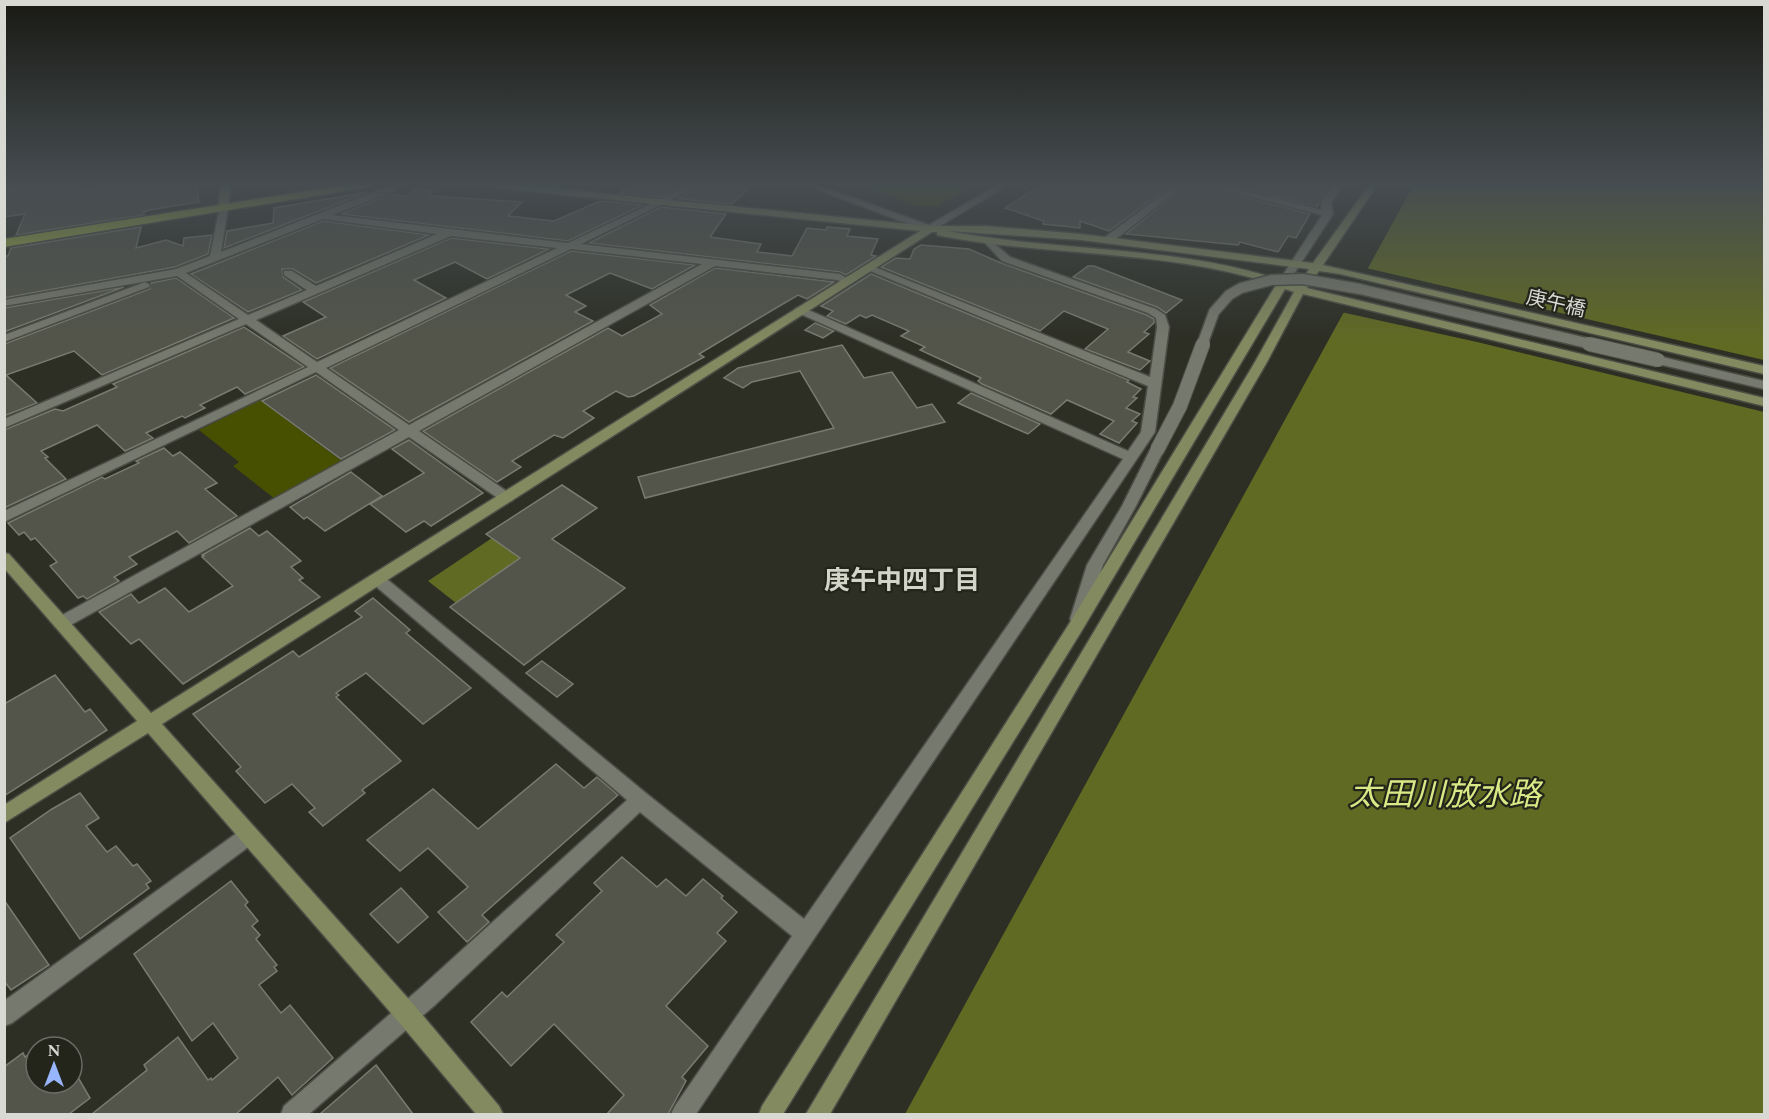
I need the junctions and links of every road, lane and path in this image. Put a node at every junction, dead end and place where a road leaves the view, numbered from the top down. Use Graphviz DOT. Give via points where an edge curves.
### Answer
graph roads {
  1 [pos="45,236"];
  2 [pos="218,236"];
  3 [pos="270,236"];
  4 [pos="440,236"];
  5 [pos="478,236"];
  6 [pos="590,236"];
  7 [pos="918,236"];
  8 [pos="953,236"];
  9 [pos="1066,236"];
  10 [pos="1113,236"];
  11 [pos="1314,236"];
  12 [pos="1338,236"];
  13 [pos="1108,240"];
  14 [pos="989,242"];
  15 [pos="4,243"];
  16 [pos="570,246"];
  17 [pos="215,257"];
  18 [pos="712,263"];
  19 [pos="1297,263"];
  20 [pos="868,267"];
  21 [pos="1317,267"];
  22 [pos="178,272"];
  23 [pos="288,273"];
  24 [pos="847,281"];
  25 [pos="1282,284"];
  26 [pos="315,290"];
  27 [pos="1300,291"];
  28 [pos="4,303"];
  29 [pos="800,310"];
  30 [pos="247,320"];
  31 [pos="4,339"];
  32 [pos="316,368"];
  33 [pos="1764,370"];
  34 [pos="1155,384"];
  35 [pos="1764,385"];
  36 [pos="1764,402"];
  37 [pos="4,424"];
  38 [pos="408,431"];
  39 [pos="1131,457"];
  40 [pos="507,498"];
  41 [pos="4,517"];
  42 [pos="4,558"];
  43 [pos="377,579"];
  44 [pos="61,623"];
  45 [pos="1075,628"];
  46 [pos="149,723"];
  47 [pos="640,800"];
  48 [pos="4,815"];
  49 [pos="248,836"];
  50 [pos="805,933"];
  51 [pos="406,1013"];
  52 [pos="4,1015"];
  53 [pos="292,1114"];
  54 [pos="491,1114"];
  55 [pos="683,1114"];
  56 [pos="770,1114"];
  57 [pos="817,1114"];
  1 -- 15 [label="highway"];
  2 -- 17 [label="street"];
  3 -- 17 [label="street"];
  4 -- 26 [label="street"];
  5 -- 16 [label="street"];
  6 -- 16 [label="street"];
  7 -- 20 [label="street"];
  8 -- 14 [label="street"];
  9 -- 13 [label="street, 庚午橋"];
  10 -- 13 [label="street"];
  11 -- 19 [label="street"];
  12 -- 21 [label="street"];
  13 -- 19 [label="street, 庚午橋"];
  14 -- 25 [label="street" via="1146,256 1252,274"];
  14 -- 34 [label="street" via="1006,259 1161,317"];
  16 -- 18 [label="street"];
  16 -- 32 [label="street"];
  17 -- 22 [label="street"];
  18 -- 24 [label="street"];
  18 -- 38 [label="street"];
  19 -- 21 [label="street, 庚午橋"];
  19 -- 25 [label="street"];
  20 -- 24 [label="street"];
  20 -- 34 [label="street"];
  21 -- 25 [label="street"];
  21 -- 27 [label="street"];
  21 -- 33 [label="street, 庚午橋"];
  22 -- 28 [label="street"];
  22 -- 30 [label="street"];
  22 -- 31 [label="street"];
  23 -- 26 [label="street"];
  24 -- 29 [label="street"];
  25 -- 27 [label="street"];
  25 -- 45 [label="street"];
  26 -- 30 [label="street"];
  27 -- 36 [label="street"];
  27 -- 57 [label="street" via="1262,362"];
  29 -- 39 [label="street"];
  29 -- 40 [label="street"];
  30 -- 32 [label="street"];
  30 -- 37 [label="street"];
  32 -- 38 [label="street"];
  32 -- 41 [label="street"];
  34 -- 39 [label="street" via="1148,432"];
  35 -- 45 [label="street, bridge" via="1360,288 1303,279 1254,283 1228,295 1214,312 1180,406 1095,565"];
  38 -- 40 [label="street"];
  38 -- 44 [label="street"];
  39 -- 50 [label="street"];
  40 -- 43 [label="street"];
  42 -- 44 [label="street"];
  43 -- 46 [label="street"];
  43 -- 47 [label="street"];
  44 -- 46 [label="street"];
  45 -- 56 [label="street"];
  46 -- 48 [label="street"];
  46 -- 49 [label="street"];
  47 -- 50 [label="street"];
  47 -- 51 [label="street"];
  49 -- 51 [label="street"];
  49 -- 52 [label="street"];
  50 -- 55 [label="street"];
  51 -- 53 [label="street"];
  51 -- 54 [label="street"];
}
